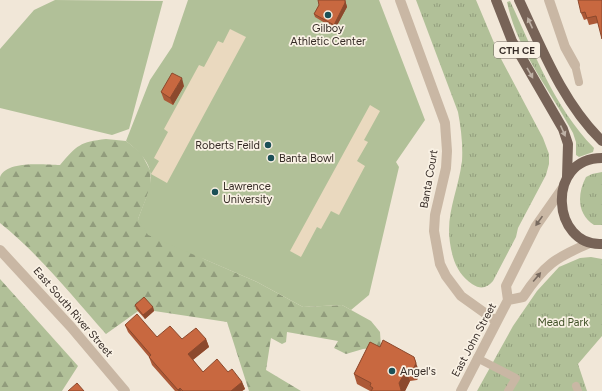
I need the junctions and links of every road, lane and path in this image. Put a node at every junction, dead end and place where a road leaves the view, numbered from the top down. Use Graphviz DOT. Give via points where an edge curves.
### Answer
graph roads {
  1 [pos="400,0"];
  2 [pos="496,0"];
  3 [pos="519,0"];
  4 [pos="549,0"];
  5 [pos="575,65"];
  6 [pos="579,82"];
  7 [pos="602,141"];
  8 [pos="602,158"];
  9 [pos="567,177"];
  10 [pos="562,189"];
  11 [pos="598,244"];
  12 [pos="0,250"];
  13 [pos="508,300"];
  14 [pos="496,321"];
  15 [pos="478,358"];
  16 [pos="126,391"];
  17 [pos="461,391"];
  18 [pos="508,391"];
  1 -- 14 [label="street, Banta Court" via="445,123 446,162 434,231 440,264 461,296"];
  2 -- 9 [label="main road, CTH CE, one-way" via="512,41 563,129 568,144"];
  7 -- 3 [label="main road, CTH CE, one-way" via="584,122 559,83"];
  4 -- 5 [label="street"];
  5 -- 6 [label="lane"];
  8 -- 9 [label="main road" via="588,160"];
  9 -- 10 [label="main road"];
  10 -- 11 [label="main road" via="561,202 566,219 578,236"];
  10 -- 13 [label="street, East John Street, one-way" via="536,226 506,286"];
  13 -- 11 [label="street, East John Street, one-way" via="523,297 539,274 559,256"];
  12 -- 16 [label="street, East South River Street"];
  13 -- 14 [label="street, East John Street"];
  14 -- 15 [label="street, East John Street"];
  15 -- 17 [label="street, East John Street"];
  15 -- 18 [label="lane" via="516,378"];
}
